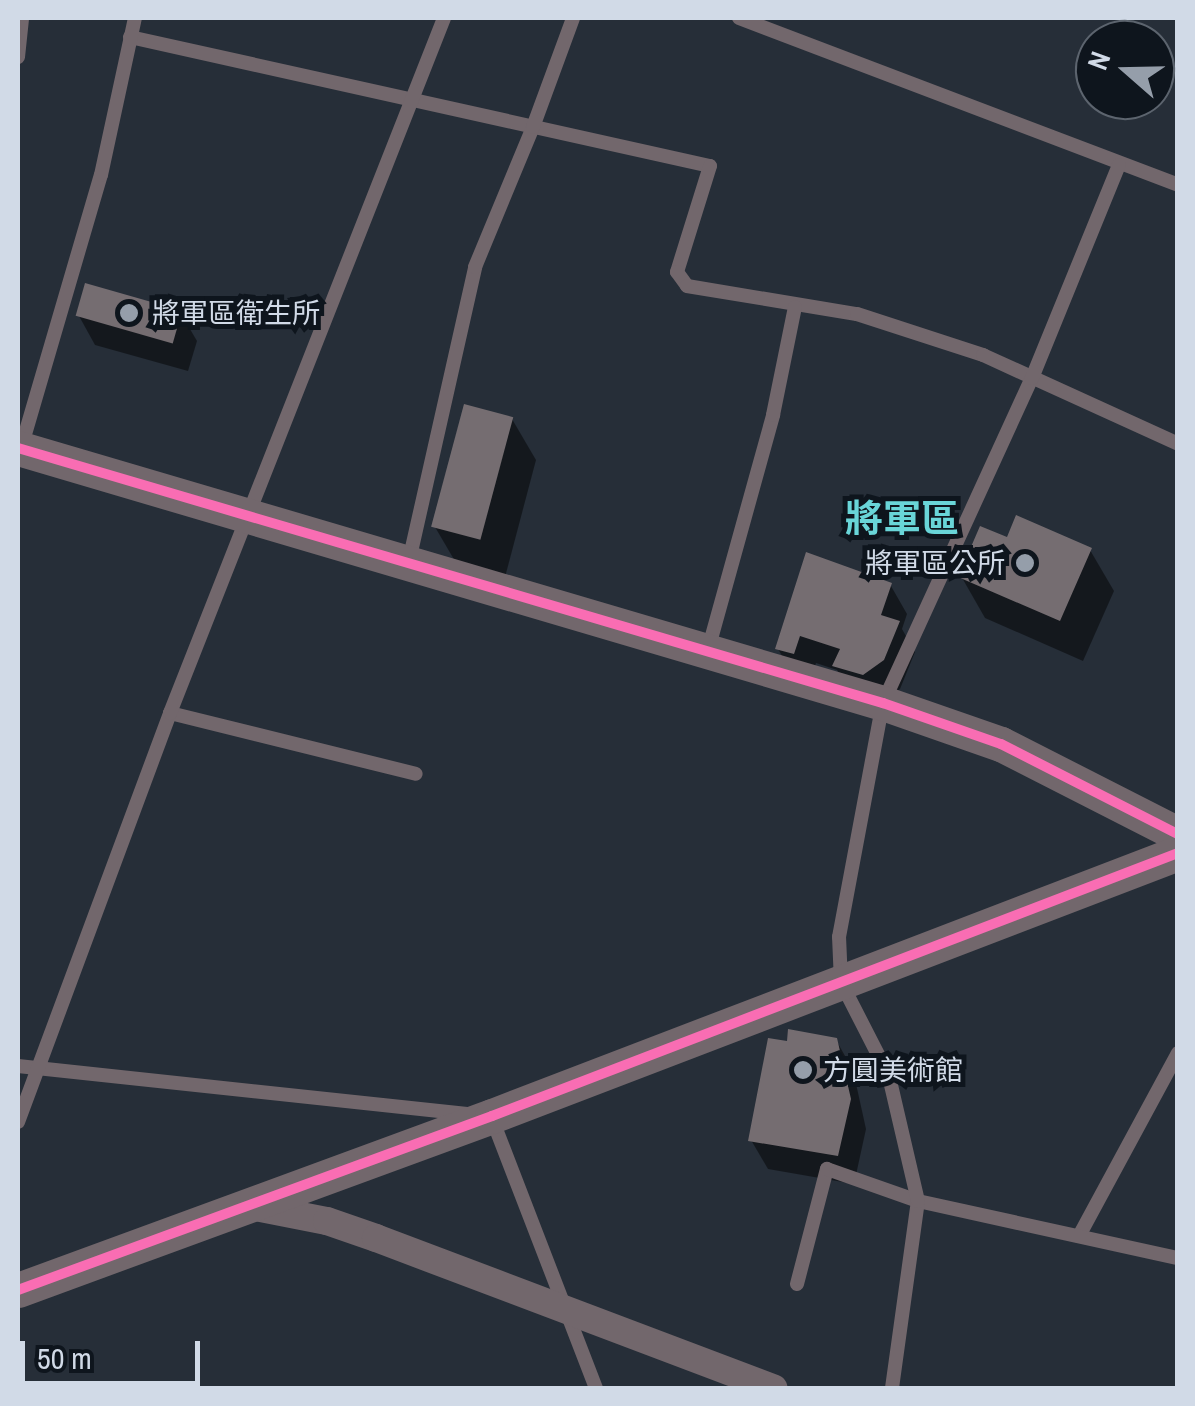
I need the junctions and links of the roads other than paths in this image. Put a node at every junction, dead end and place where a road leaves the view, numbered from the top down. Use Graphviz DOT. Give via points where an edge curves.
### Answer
graph roads {
  1 [pos="22,18"];
  2 [pos="135,18"];
  3 [pos="444,18"];
  4 [pos="572,18"];
  5 [pos="739,18"];
  6 [pos="130,37"];
  7 [pos="18,57"];
  8 [pos="412,103"];
  9 [pos="534,128"];
  10 [pos="1119,165"];
  11 [pos="1178,184"];
  12 [pos="796,307"];
  13 [pos="1032,378"];
  14 [pos="1178,444"];
  15 [pos="19,448"];
  16 [pos="251,516"];
  17 [pos="408,564"];
  18 [pos="708,652"];
  19 [pos="883,703"];
  20 [pos="170,713"];
  21 [pos="416,774"];
  22 [pos="1178,834"];
  23 [pos="1178,853"];
  24 [pos="841,982"];
  25 [pos="1178,1052"];
  26 [pos="18,1066"];
  27 [pos="38,1067"];
  28 [pos="492,1116"];
  29 [pos="18,1122"];
  30 [pos="918,1200"];
  31 [pos="250,1206"];
  32 [pos="1078,1236"];
  33 [pos="1178,1258"];
  34 [pos="796,1284"];
  35 [pos="18,1290"];
  36 [pos="564,1311"];
  37 [pos="596,1388"];
  38 [pos="774,1388"];
  39 [pos="892,1388"];
  1 -- 7 [label="lane"];
  2 -- 6 [label="lane"];
  3 -- 8 [label="lane"];
  4 -- 9 [label="lane"];
  5 -- 10 [label="lane"];
  6 -- 8 [label="lane"];
  6 -- 15 [label="lane" via="101,175"];
  8 -- 9 [label="lane"];
  8 -- 16 [label="lane"];
  9 -- 12 [label="lane" via="710,166 677,272 687,286"];
  9 -- 17 [label="lane" via="475,266"];
  10 -- 11 [label="lane"];
  10 -- 13 [label="lane"];
  12 -- 13 [label="lane" via="857,314"];
  12 -- 18 [label="lane"];
  13 -- 14 [label="lane"];
  13 -- 19 [label="lane"];
  15 -- 16 [label="street"];
  16 -- 17 [label="street"];
  16 -- 20 [label="lane"];
  17 -- 18 [label="street"];
  18 -- 19 [label="street"];
  19 -- 22 [label="street" via="1001,744"];
  19 -- 24 [label="lane" via="839,937"];
  20 -- 21 [label="lane"];
  20 -- 27 [label="lane"];
  23 -- 24 [label="street"];
  24 -- 28 [label="street"];
  24 -- 30 [label="lane" via="889,1076"];
  25 -- 32 [label="lane"];
  26 -- 27 [label="lane"];
  27 -- 28 [label="lane"];
  27 -- 29 [label="lane"];
  28 -- 31 [label="street"];
  28 -- 36 [label="lane"];
  30 -- 32 [label="lane"];
  30 -- 34 [label="lane" via="827,1169"];
  30 -- 39 [label="lane"];
  31 -- 35 [label="street"];
  31 -- 36 [label="street" via="327,1221"];
  32 -- 33 [label="lane"];
  36 -- 37 [label="lane"];
  36 -- 38 [label="street"];
}
